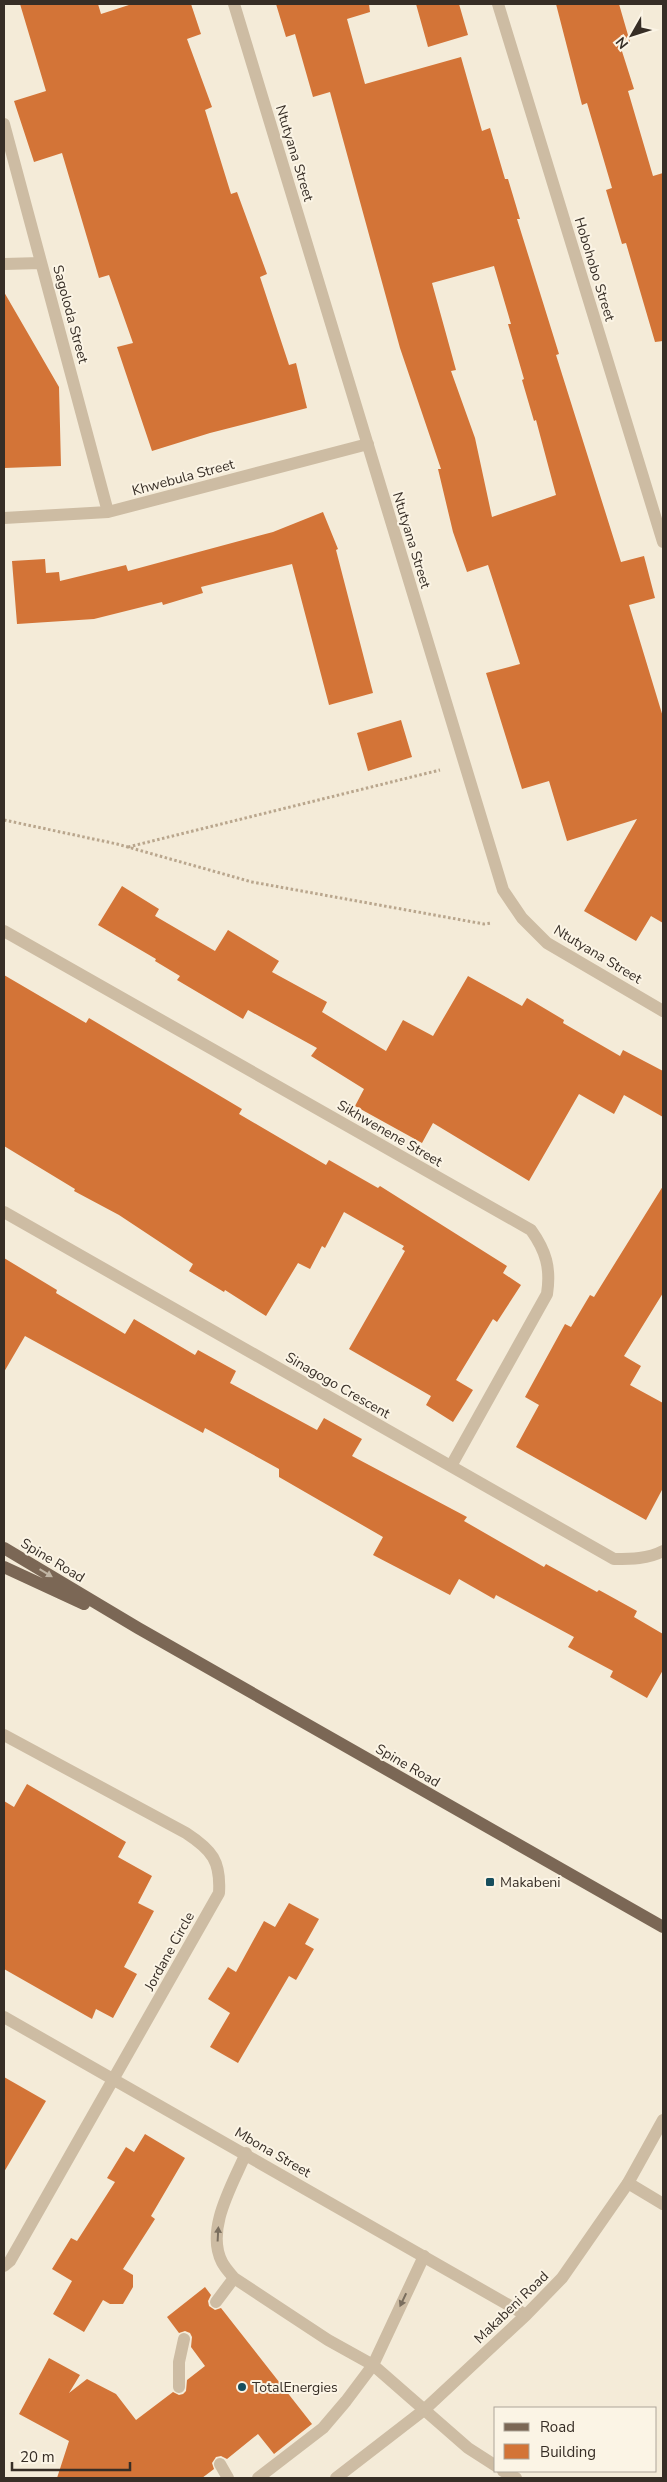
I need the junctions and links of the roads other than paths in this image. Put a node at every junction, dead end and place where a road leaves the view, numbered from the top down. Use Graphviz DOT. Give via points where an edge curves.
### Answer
graph roads {
  1 [pos="234,4"];
  2 [pos="498,4"];
  3 [pos="4,124"];
  4 [pos="4,264"];
  5 [pos="41,264"];
  6 [pos="368,444"];
  7 [pos="108,512"];
  8 [pos="4,518"];
  9 [pos="663,542"];
  10 [pos="4,931"];
  11 [pos="663,1011"];
  12 [pos="4,1212"];
  13 [pos="451,1466"];
  14 [pos="4,1548"];
  15 [pos="663,1551"];
  16 [pos="4,1568"];
  17 [pos="138,1628"];
  18 [pos="4,1735"];
  19 [pos="663,1927"];
  20 [pos="4,2017"];
  21 [pos="115,2079"];
  22 [pos="663,2120"];
  23 [pos="246,2153"];
  24 [pos="628,2183"];
  25 [pos="663,2204"];
  26 [pos="424,2256"];
  27 [pos="4,2266"];
  28 [pos="234,2278"];
  29 [pos="216,2302"];
  30 [pos="526,2315"];
  31 [pos="184,2339"];
  32 [pos="373,2365"];
  33 [pos="179,2387"];
  34 [pos="424,2410"];
  35 [pos="220,2464"];
  36 [pos="494,2465"];
  37 [pos="228,2478"];
  38 [pos="258,2478"];
  39 [pos="336,2478"];
  1 -- 6 [label="street, Ntutyana Street"];
  2 -- 9 [label="street, Hobohobo Street"];
  3 -- 5 [label="street, Sagoloda Street"];
  4 -- 5 [label="street"];
  5 -- 7 [label="street, Sagoloda Street"];
  6 -- 7 [label="street, Khwebula Street"];
  6 -- 11 [label="street, Ntutyana Street" via="502,890 522,918 547,943"];
  7 -- 8 [label="street, Khwebula Street"];
  10 -- 13 [label="street, Sikhwenene Street" via="531,1230 548,1260 547,1294"];
  12 -- 13 [label="street, Sinagogo Crescent"];
  13 -- 15 [label="street, Sinagogo Crescent" via="614,1559 633,1559"];
  14 -- 17 [label="main road, Spine Road, one-way"];
  16 -- 17 [label="main road, Spine Road"];
  17 -- 19 [label="main road, Spine Road"];
  18 -- 21 [label="street, Jordane Circle" via="186,1833 202,1844 216,1860 220,1877 218,1893"];
  20 -- 21 [label="street, Mbona Street"];
  21 -- 23 [label="street, Mbona Street"];
  21 -- 27 [label="street, Jordane Circle" via="10,2261"];
  22 -- 24 [label="street, Makabeni Road"];
  23 -- 26 [label="street, Mbona Street"];
  28 -- 23 [label="street, one-way" via="222,2261 217,2229"];
  24 -- 25 [label="street"];
  24 -- 30 [label="street, Makabeni Road" via="562,2278"];
  26 -- 30 [label="street, Mbona Street"];
  26 -- 32 [label="street, one-way"];
  28 -- 29 [label="street"];
  28 -- 32 [label="street" via="320,2335"];
  30 -- 34 [label="street, Makabeni Road"];
  31 -- 33 [label="street" via="179,2362"];
  32 -- 34 [label="street"];
  32 -- 38 [label="street" via="323,2428"];
  34 -- 36 [label="street" via="468,2448"];
  34 -- 39 [label="street, Makabeni Road"];
  35 -- 37 [label="street"];
}
